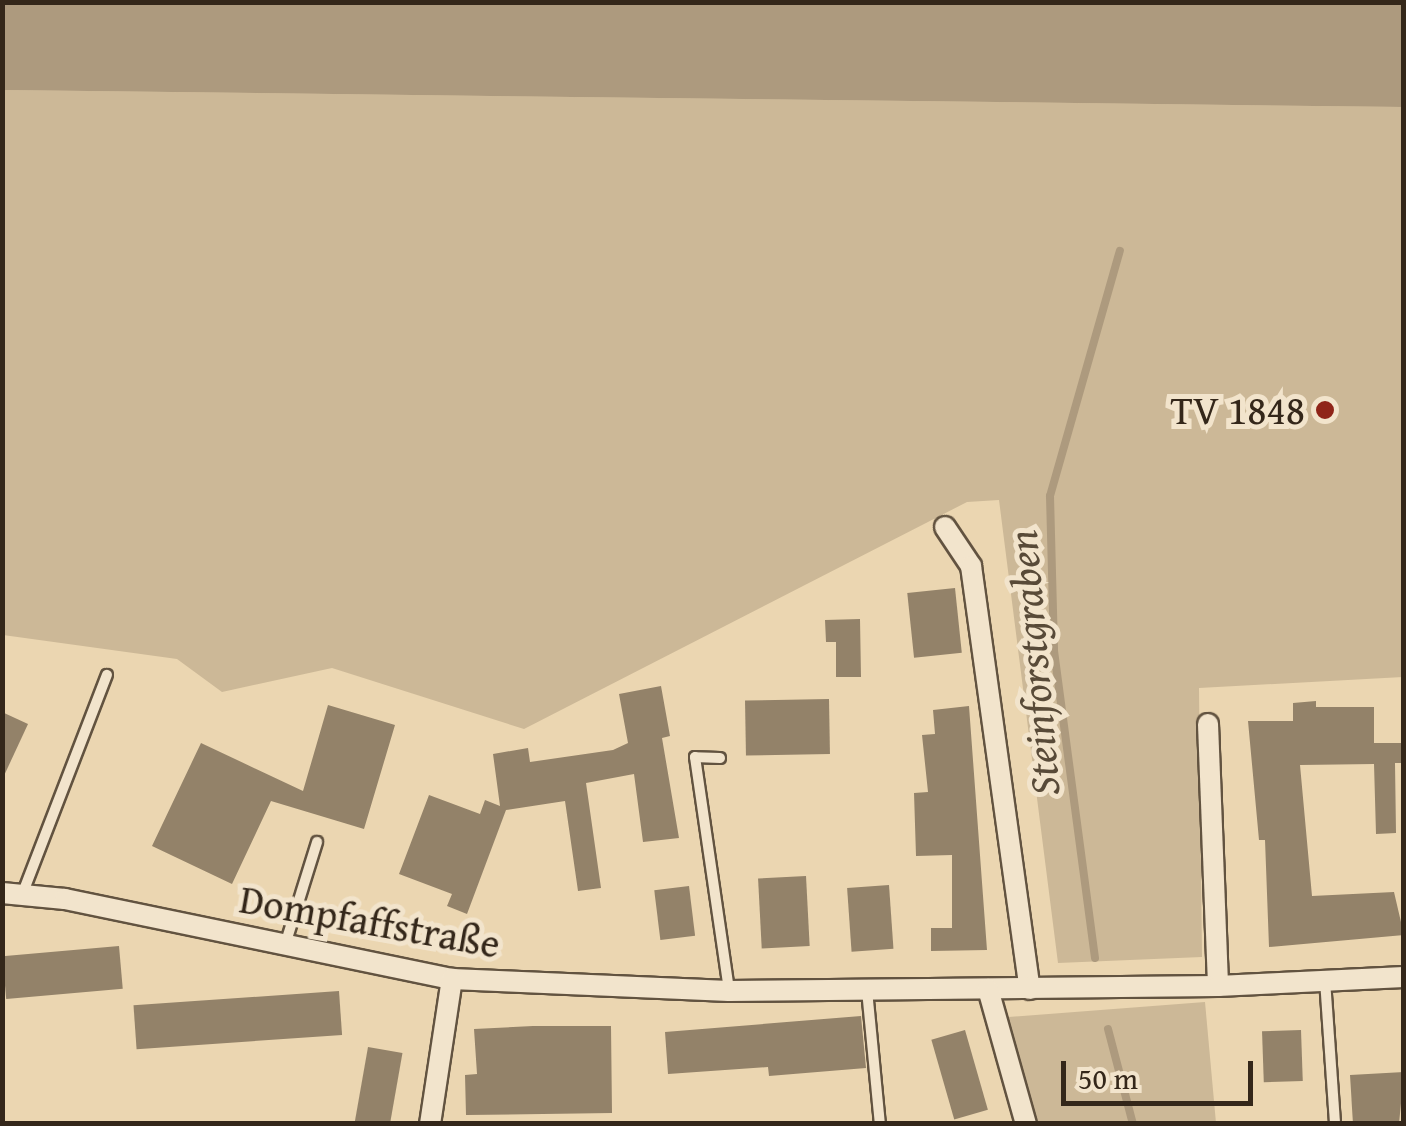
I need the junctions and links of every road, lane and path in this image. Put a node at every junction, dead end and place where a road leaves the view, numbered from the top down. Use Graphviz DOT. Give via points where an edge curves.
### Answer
graph roads {
  1 [pos="944,527"];
  2 [pos="106,675"];
  3 [pos="1208,724"];
  4 [pos="720,758"];
  5 [pos="317,842"];
  6 [pos="12,894"];
  7 [pos="286,944"];
  8 [pos="1404,977"];
  9 [pos="452,979"];
  10 [pos="1325,980"];
  11 [pos="1218,986"];
  12 [pos="867,989"];
  13 [pos="1030,989"];
  14 [pos="988,990"];
  15 [pos="729,991"];
  16 [pos="430,1124"];
  17 [pos="880,1124"];
  18 [pos="1026,1124"];
  19 [pos="1335,1124"];
  1 -- 13 [label="street" via="970,566"];
  2 -- 6 [label="lane"];
  3 -- 11 [label="street"];
  4 -- 15 [label="lane" via="696,758"];
  5 -- 7 [label="lane"];
  6 -- 7 [label="street, Dompfaffstraße"];
  7 -- 9 [label="street, Dompfaffstraße"];
  8 -- 10 [label="street, Dompfaffstraße"];
  9 -- 15 [label="street, Dompfaffstraße"];
  9 -- 16 [label="street"];
  10 -- 11 [label="street, Dompfaffstraße"];
  10 -- 19 [label="lane"];
  11 -- 13 [label="street, Dompfaffstraße"];
  12 -- 14 [label="street, Dompfaffstraße"];
  12 -- 15 [label="street, Dompfaffstraße"];
  12 -- 17 [label="lane"];
  13 -- 14 [label="street, Dompfaffstraße"];
  14 -- 18 [label="street"];
}
